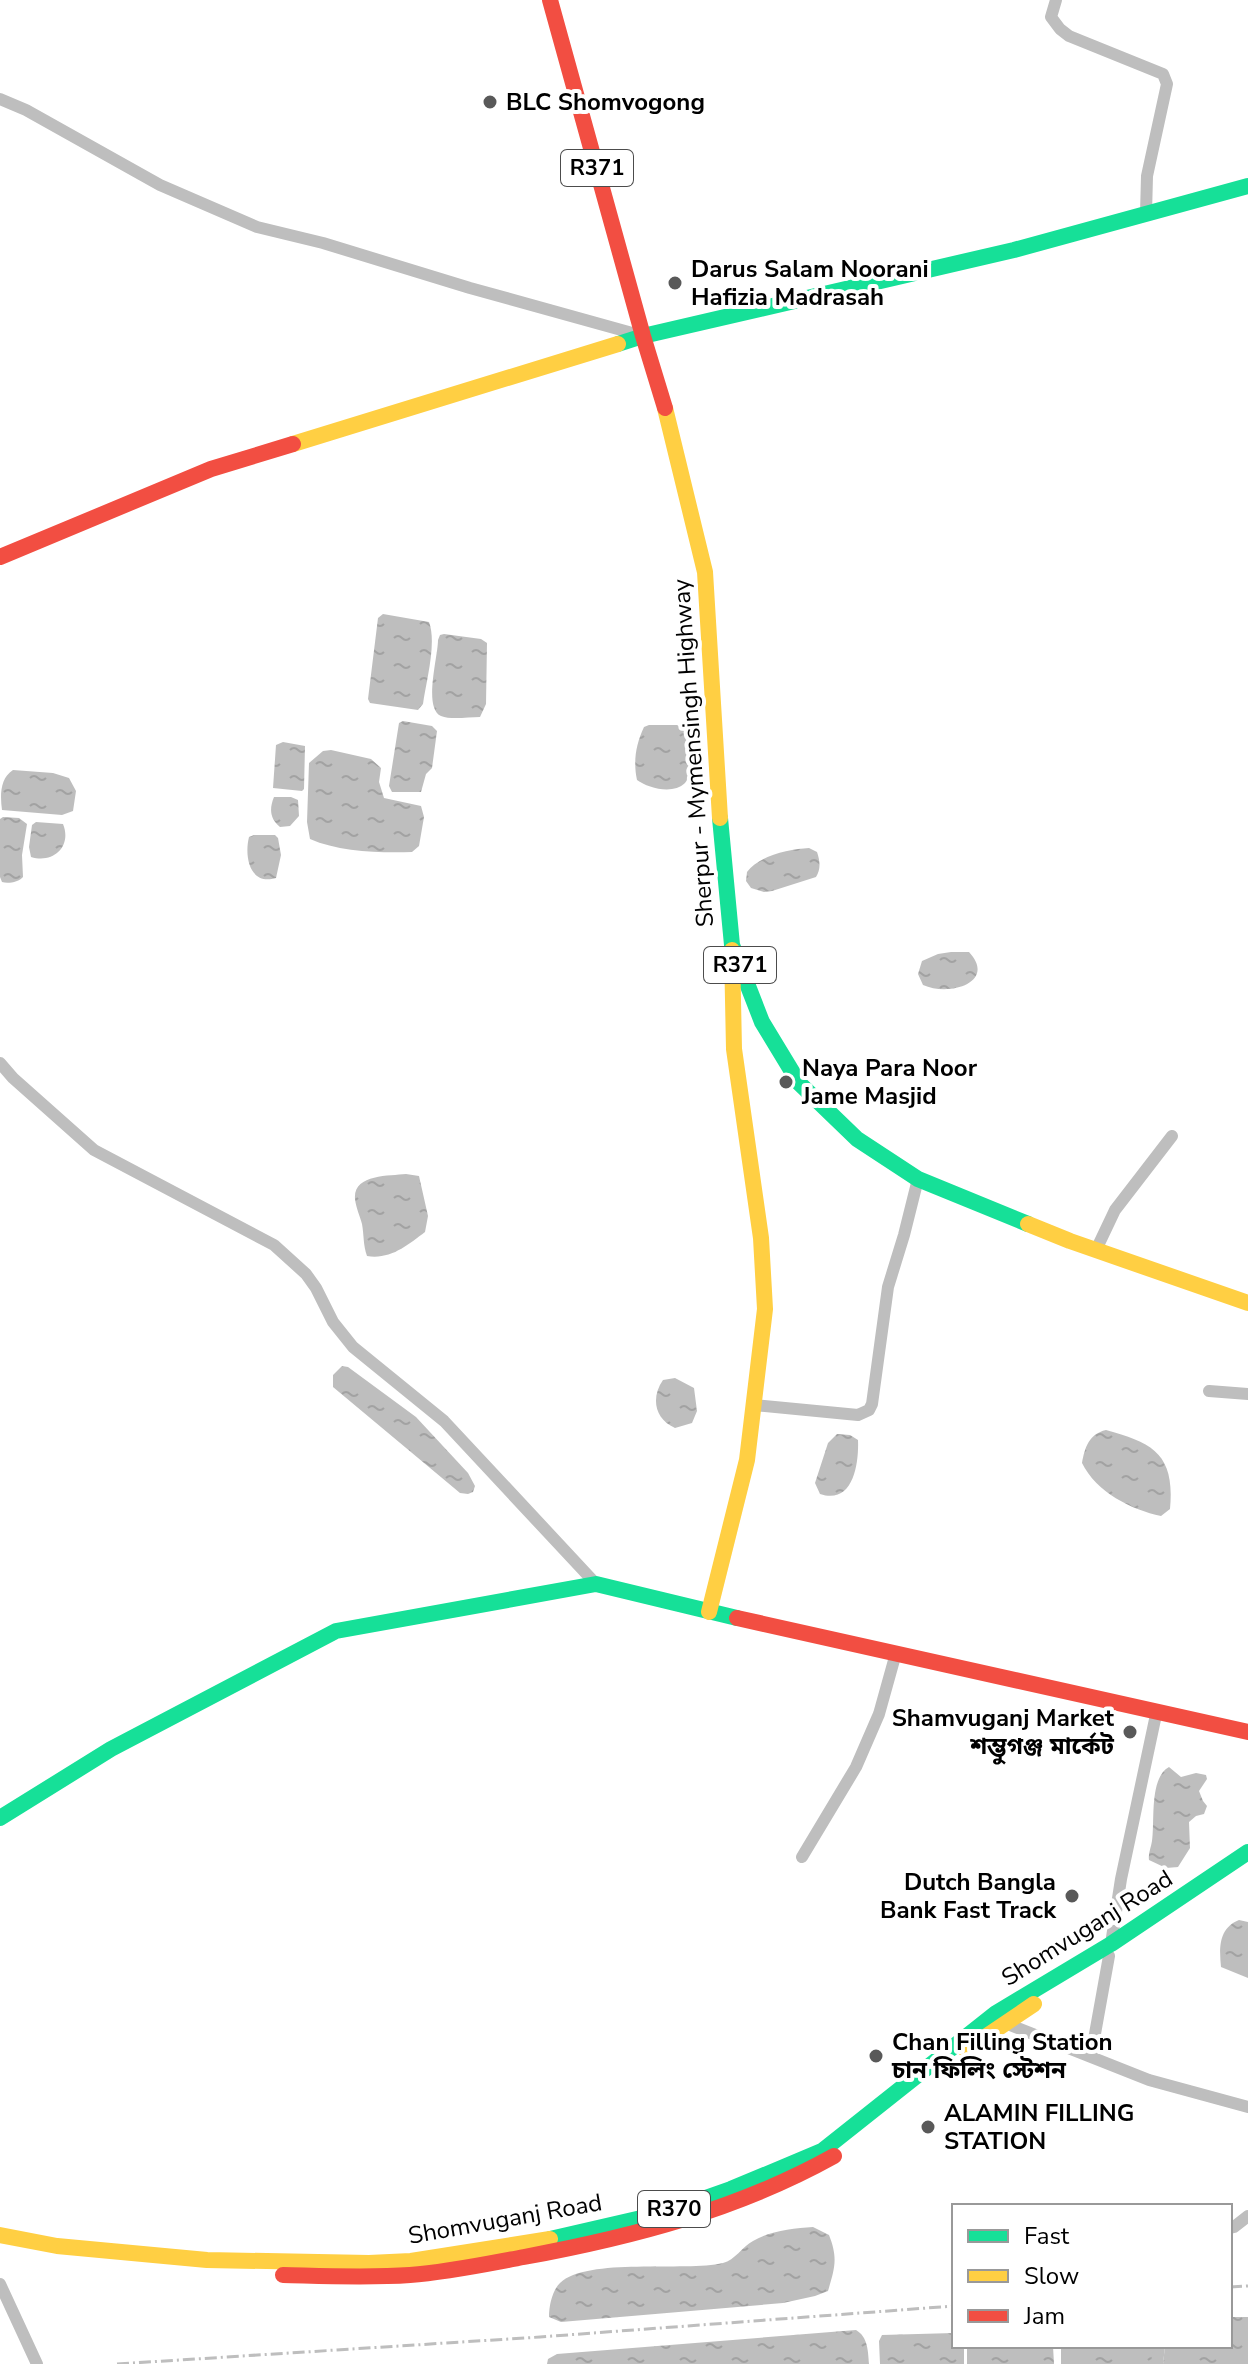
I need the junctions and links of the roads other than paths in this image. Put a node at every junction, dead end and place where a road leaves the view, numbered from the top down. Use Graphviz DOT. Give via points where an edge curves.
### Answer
graph roads {
  1 [pos="550,0"];
  2 [pos="1056,0"];
  3 [pos="0,99"];
  4 [pos="1248,186"];
  5 [pos="1146,214"];
  6 [pos="643,336"];
  7 [pos="0,557"];
  8 [pos="732,945"];
  9 [pos="0,1063"];
  10 [pos="1172,1136"];
  11 [pos="918,1179"];
  12 [pos="1096,1250"];
  13 [pos="1248,1303"];
  14 [pos="1209,1391"];
  15 [pos="1248,1394"];
  16 [pos="754,1405"];
  17 [pos="596,1584"];
  18 [pos="709,1612"];
  19 [pos="896,1653"];
  20 [pos="1157,1710"];
  21 [pos="1248,1732"];
  22 [pos="0,1818"];
  23 [pos="1248,1852"];
  24 [pos="802,1857"];
  25 [pos="1248,1865"];
  26 [pos="1110,1950"];
  27 [pos="1005,2023"];
  28 [pos="1091,2056"];
  29 [pos="1248,2107"];
  30 [pos="0,2235"];
  31 [pos="0,2248"];
  32 [pos="0,2284"];
  33 [pos="37,2364"];
  1 -- 6 [label="main road, R371"];
  2 -- 5 [label="street" via="1051,17 1069,36 1163,74 1167,84 1147,176"];
  3 -- 6 [label="street" via="160,185 257,227"];
  4 -- 5 [label="main road"];
  5 -- 6 [label="main road"];
  6 -- 7 [label="main road" via="211,469"];
  6 -- 8 [label="main road, Sherpur - Mymensingh Highway / R371" via="705,572"];
  8 -- 11 [label="main road, Sherpur - Mymensingh Highway / R371" via="762,1022 799,1083 857,1139"];
  8 -- 16 [label="main road" via="734,1049 765,1309"];
  9 -- 17 [label="street" via="94,1150 274,1245 296,1263 353,1347 444,1421"];
  10 -- 12 [label="street" via="1115,1210"];
  11 -- 12 [label="main road, Sherpur - Mymensingh Highway / R371"];
  11 -- 16 [label="street" via="888,1287 869,1410 858,1415"];
  12 -- 13 [label="main road, Sherpur - Mymensingh Highway / R371"];
  14 -- 15 [label="street"];
  16 -- 18 [label="main road" via="747,1460"];
  17 -- 18 [label="main road"];
  17 -- 22 [label="main road" via="336,1631 111,1749"];
  18 -- 19 [label="main road"];
  19 -- 20 [label="main road"];
  19 -- 24 [label="street" via="879,1714 856,1767"];
  20 -- 21 [label="main road"];
  20 -- 26 [label="street"];
  23 -- 26 [label="main road, Shomvuganj Road / R370"];
  25 -- 26 [label="main road, Shomvuganj Road / R370"];
  26 -- 27 [label="main road, Shomvuganj Road / R370"];
  26 -- 28 [label="street"];
  26 -- 30 [label="main road, Shomvuganj Road / R370" via="996,2013 822,2151 651,2216 505,2247 369,2263 207,2260 57,2246"];
  27 -- 28 [label="street"];
  27 -- 31 [label="main road, Shomvuganj Road / R370" via="809,2171 667,2225 556,2252 439,2272 368,2277 139,2267"];
  28 -- 29 [label="street" via="1149,2080"];
  32 -- 33 [label="street"];
}
